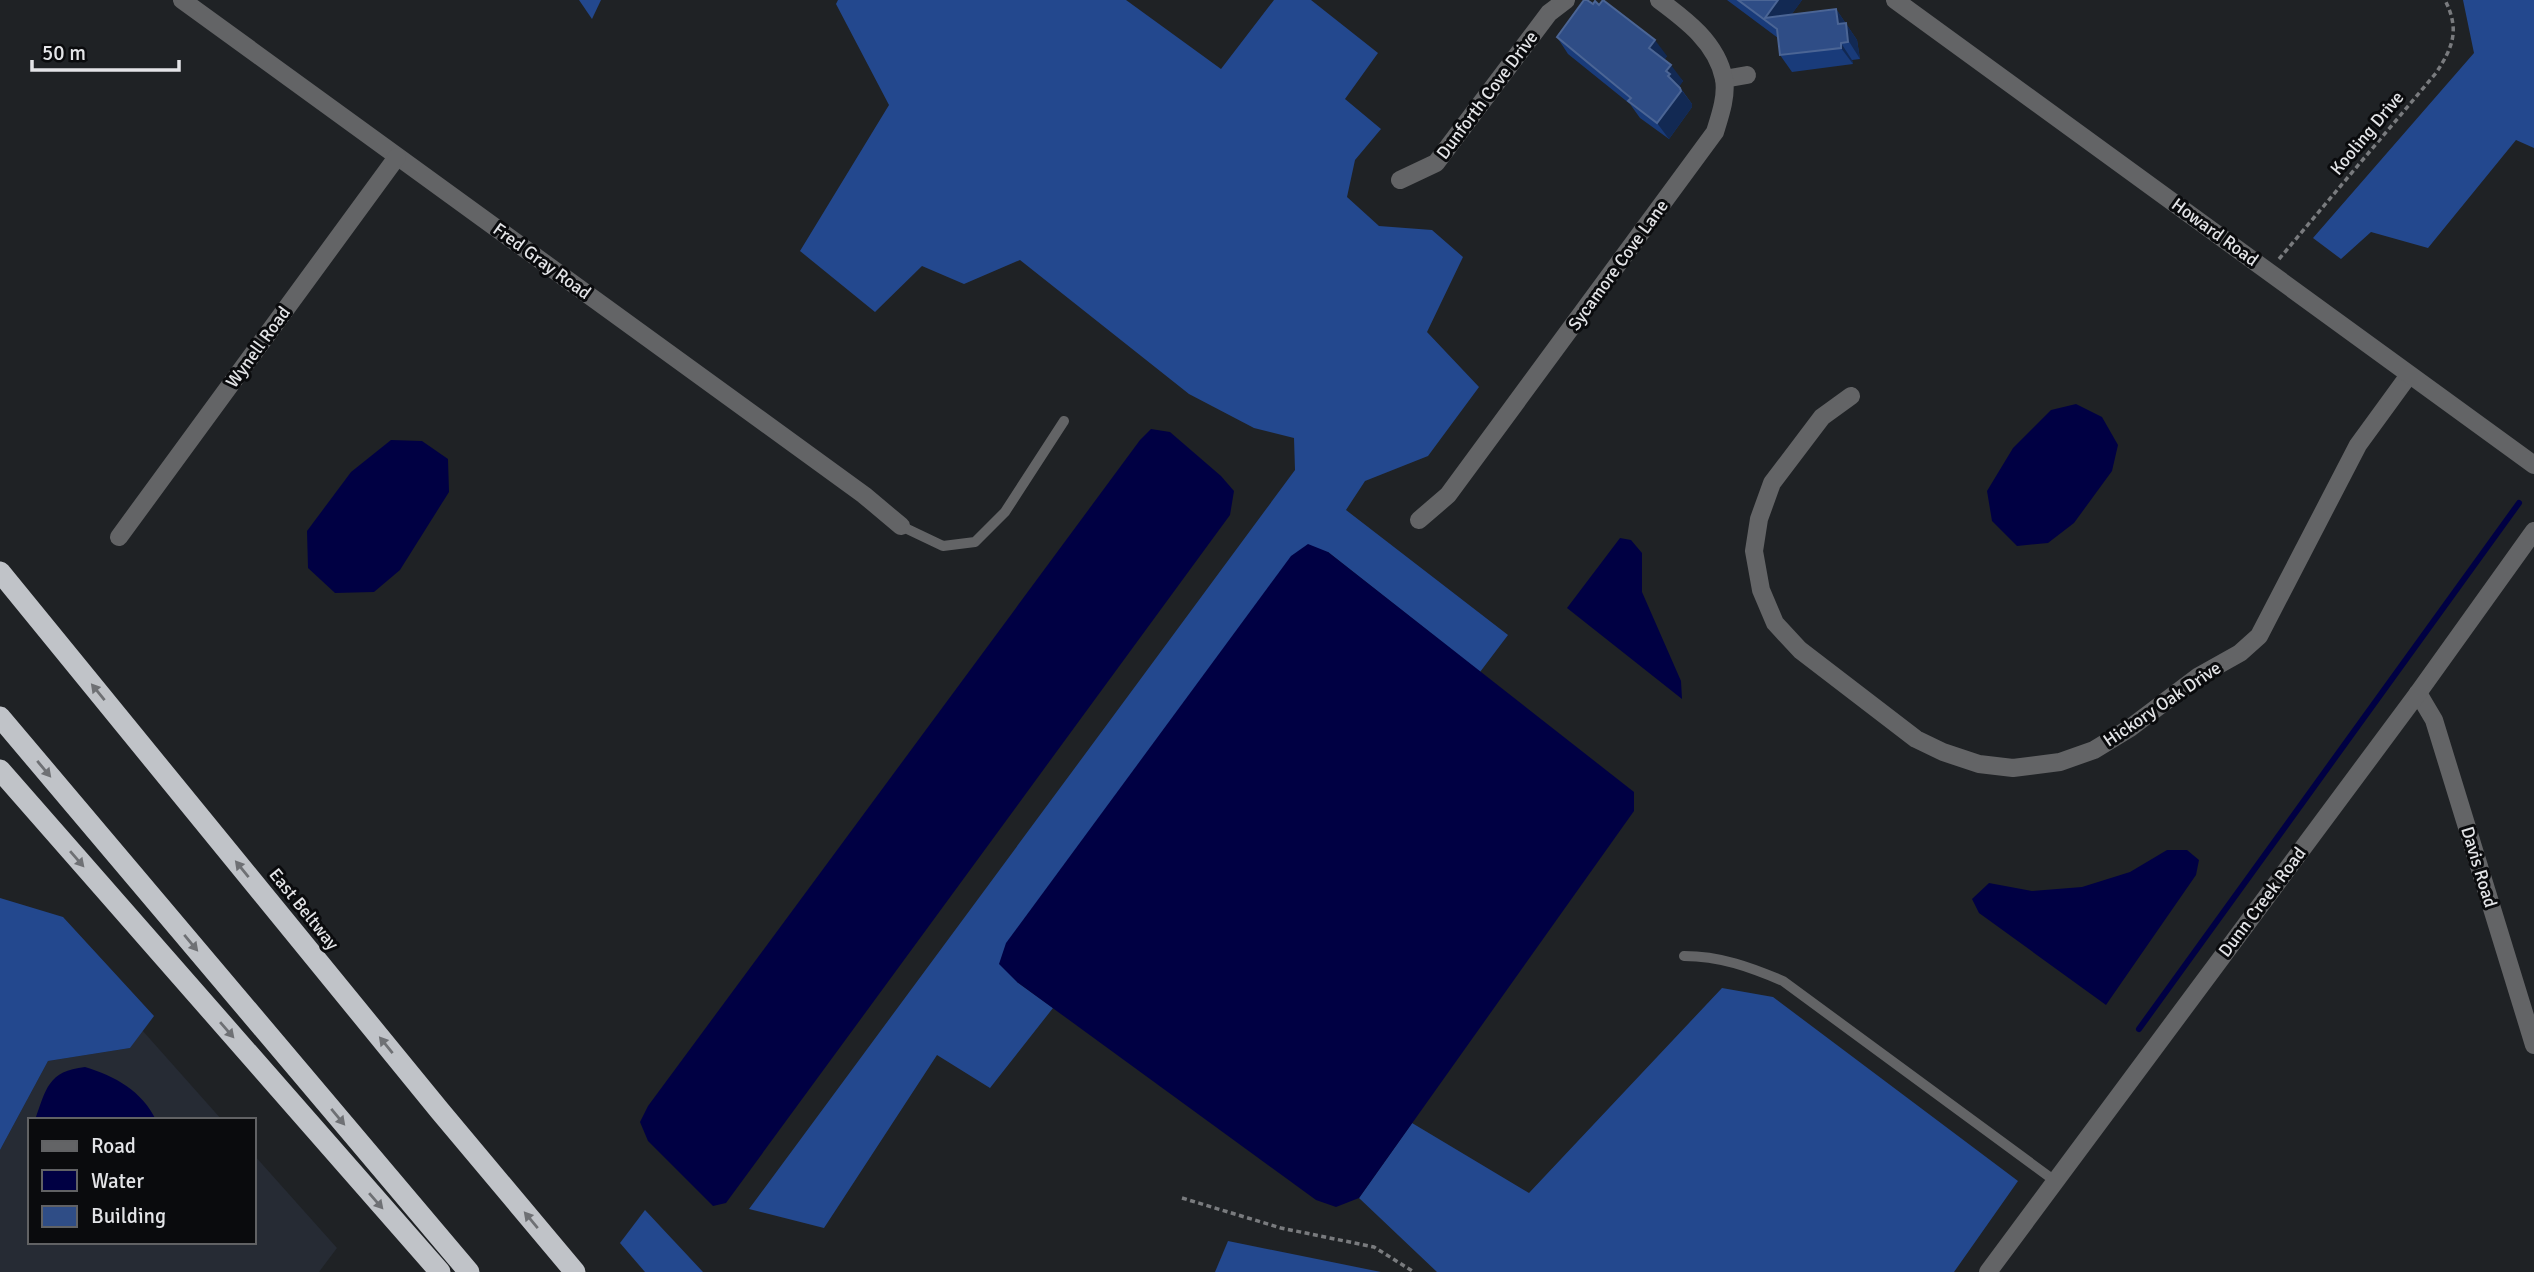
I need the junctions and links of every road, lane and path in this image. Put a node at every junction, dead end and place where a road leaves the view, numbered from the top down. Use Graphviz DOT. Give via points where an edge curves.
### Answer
graph roads {
  1 [pos="182,0"];
  2 [pos="1566,0"];
  3 [pos="1660,0"];
  4 [pos="1895,0"];
  5 [pos="2445,0"];
  6 [pos="1747,75"];
  7 [pos="1724,79"];
  8 [pos="397,157"];
  9 [pos="1401,180"];
  10 [pos="2269,271"];
  11 [pos="2409,374"];
  12 [pos="1851,396"];
  13 [pos="1064,421"];
  14 [pos="2534,465"];
  15 [pos="1419,520"];
  16 [pos="901,526"];
  17 [pos="2534,531"];
  18 [pos="119,537"];
  19 [pos="1,573"];
  20 [pos="2418,693"];
  21 [pos="0,717"];
  22 [pos="0,770"];
  23 [pos="1684,956"];
  24 [pos="2534,1045"];
  25 [pos="2056,1181"];
  26 [pos="1182,1198"];
  27 [pos="440,1272"];
  28 [pos="469,1272"];
  29 [pos="575,1272"];
  30 [pos="1414,1272"];
  31 [pos="1988,1272"];
  1 -- 8 [label="street, Fred Gray Road"];
  2 -- 9 [label="street, Dunforth Cove Drive" via="1549,13 1436,163"];
  3 -- 7 [label="street" via="1697,28"];
  4 -- 10 [label="street, Howard Road"];
  5 -- 10 [label="path, Kooling Drive" via="2454,31 2451,50"];
  6 -- 7 [label="street"];
  7 -- 15 [label="street, Sycamore Cove Lane" via="1724,101 1715,132 1448,495"];
  8 -- 16 [label="street, Fred Gray Road"];
  8 -- 18 [label="street, Wynell Road"];
  10 -- 11 [label="street, Howard Road"];
  11 -- 12 [label="street, Hickory Oak Drive" via="2358,444 2259,636 2241,653 2199,676 2094,750 2060,762 2013,768 1979,764 1916,739 1800,650 1775,623 1761,590 1754,551 1759,519 1772,483 1822,416"];
  11 -- 14 [label="street, Howard Road"];
  13 -- 16 [label="lane" via="1005,512 975,542 943,546"];
  17 -- 20 [label="street, Dunn Creek Road"];
  29 -- 19 [label="highway, East Beltway, one-way"];
  20 -- 24 [label="street, Davis Road" via="2434,720"];
  20 -- 25 [label="street, Dunn Creek Road"];
  21 -- 28 [label="highway, one-way"];
  22 -- 27 [label="highway, one-way"];
  23 -- 25 [label="lane" via="1707,956 1748,966 1783,981"];
  25 -- 31 [label="street, Dunn Creek Road"];
  26 -- 30 [label="path" via="1281,1228 1374,1247"];
}
